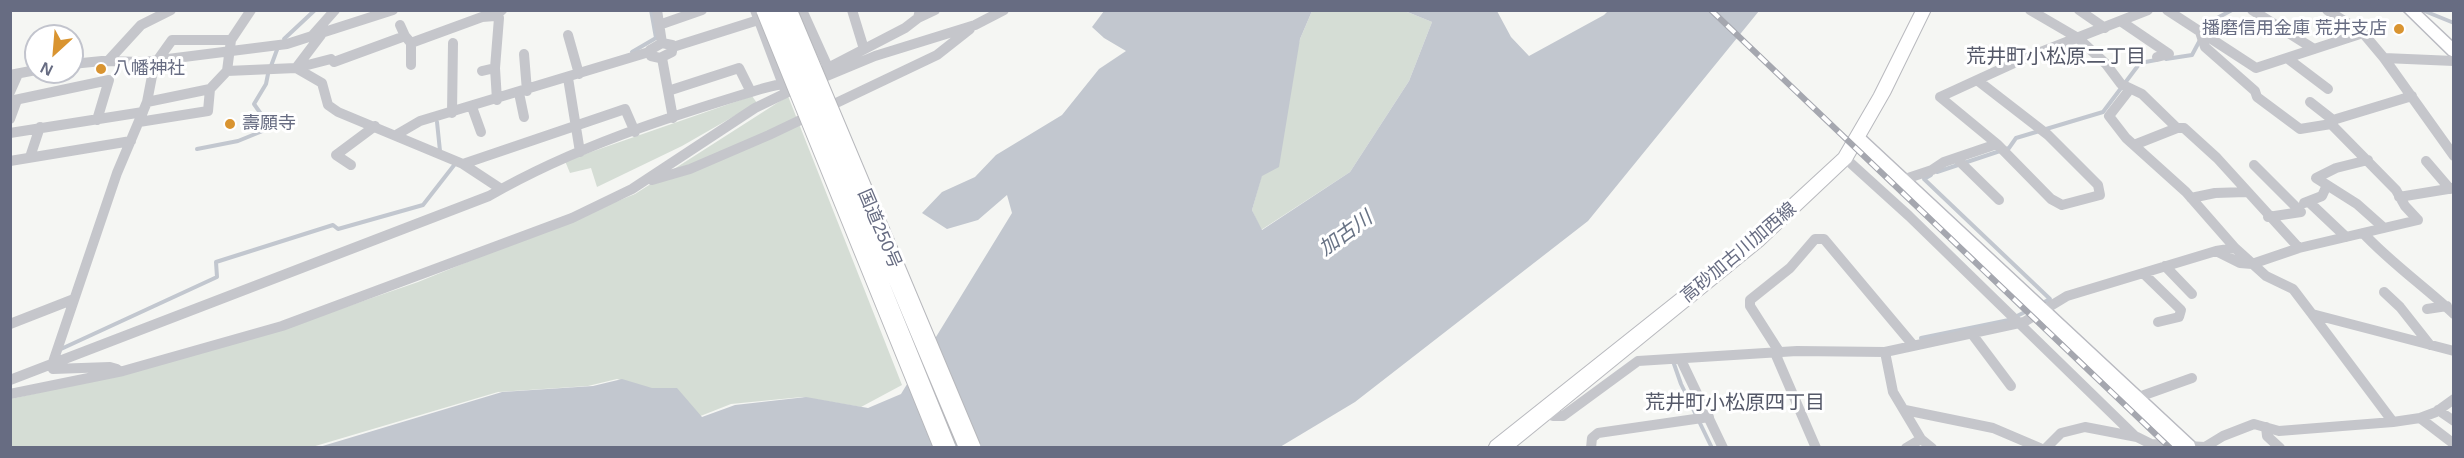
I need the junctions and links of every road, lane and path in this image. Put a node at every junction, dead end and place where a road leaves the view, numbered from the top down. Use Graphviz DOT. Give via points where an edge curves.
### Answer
graph roads {
  1 [pos="171,10"];
  2 [pos="251,10"];
  3 [pos="336,10"];
  4 [pos="393,10"];
  5 [pos="657,10"];
  6 [pos="702,10"];
  7 [pos="786,10"];
  8 [pos="792,10"];
  9 [pos="802,10"];
  10 [pos="852,10"];
  11 [pos="935,10"];
  12 [pos="1004,10"];
  13 [pos="1924,10"];
  14 [pos="2030,10"];
  15 [pos="2079,10"];
  16 [pos="2148,10"];
  17 [pos="2167,10"];
  18 [pos="2252,10"];
  19 [pos="2326,10"];
  20 [pos="2409,10"];
  21 [pos="499,13"];
  22 [pos="760,14"];
  23 [pos="919,14"];
  24 [pos="2122,22"];
  25 [pos="400,25"];
  26 [pos="660,25"];
  27 [pos="975,25"];
  28 [pos="2105,28"];
  29 [pos="2200,32"];
  30 [pos="2363,33"];
  31 [pos="321,35"];
  32 [pos="568,35"];
  33 [pos="499,37"];
  34 [pos="310,38"];
  35 [pos="2079,38"];
  36 [pos="408,39"];
  37 [pos="485,39"];
  38 [pos="231,40"];
  39 [pos="453,43"];
  40 [pos="662,43"];
  41 [pos="673,47"];
  42 [pos="864,49"];
  43 [pos="2314,49"];
  44 [pos="230,52"];
  45 [pos="649,52"];
  46 [pos="2454,52"];
  47 [pos="524,54"];
  48 [pos="2157,57"];
  49 [pos="662,58"];
  50 [pos="2287,58"];
  51 [pos="2384,58"];
  52 [pos="2454,60"];
  53 [pos="105,61"];
  54 [pos="157,61"];
  55 [pos="144,62"];
  56 [pos="84,63"];
  57 [pos="411,65"];
  58 [pos="296,68"];
  59 [pos="495,68"];
  60 [pos="227,71"];
  61 [pos="482,71"];
  62 [pos="578,71"];
  63 [pos="830,71"];
  64 [pos="14,75"];
  65 [pos="568,78"];
  66 [pos="1977,80"];
  67 [pos="94,83"];
  68 [pos="2130,88"];
  69 [pos="210,89"];
  70 [pos="784,89"];
  71 [pos="2328,89"];
  72 [pos="668,91"];
  73 [pos="523,92"];
  74 [pos="751,92"];
  75 [pos="2412,96"];
  76 [pos="13,98"];
  77 [pos="497,100"];
  78 [pos="2310,102"];
  79 [pos="472,107"];
  80 [pos="452,110"];
  81 [pos="143,112"];
  82 [pos="524,117"];
  83 [pos="673,118"];
  84 [pos="10,120"];
  85 [pos="97,120"];
  86 [pos="2332,122"];
  87 [pos="574,125"];
  88 [pos="375,126"];
  89 [pos="40,128"];
  90 [pos="2177,128"];
  91 [pos="481,132"];
  92 [pos="635,132"];
  93 [pos="10,133"];
  94 [pos="396,135"];
  95 [pos="1858,138"];
  96 [pos="131,141"];
  97 [pos="1997,144"];
  98 [pos="2134,145"];
  99 [pos="580,152"];
  100 [pos="2454,156"];
  101 [pos="30,157"];
  102 [pos="1845,158"];
  103 [pos="1956,158"];
  104 [pos="2368,160"];
  105 [pos="10,161"];
  106 [pos="2426,161"];
  107 [pos="463,164"];
  108 [pos="351,165"];
  109 [pos="2254,165"];
  110 [pos="1905,179"];
  111 [pos="640,184"];
  112 [pos="2327,185"];
  113 [pos="2452,188"];
  114 [pos="501,189"];
  115 [pos="2246,192"];
  116 [pos="2399,197"];
  117 [pos="2191,198"];
  118 [pos="1999,200"];
  119 [pos="2309,202"];
  120 [pos="2295,206"];
  121 [pos="2268,217"];
  122 [pos="2384,228"];
  123 [pos="2363,233"];
  124 [pos="2346,237"];
  125 [pos="2299,248"];
  126 [pos="2235,249"];
  127 [pos="2216,251"];
  128 [pos="2252,264"];
  129 [pos="2165,266"];
  130 [pos="2143,273"];
  131 [pos="2384,292"];
  132 [pos="2192,294"];
  133 [pos="75,299"];
  134 [pos="2427,309"];
  135 [pos="2450,310"];
  136 [pos="2044,311"];
  137 [pos="2312,314"];
  138 [pos="2158,322"];
  139 [pos="2020,323"];
  140 [pos="10,324"];
  141 [pos="1972,334"];
  142 [pos="1913,345"];
  143 [pos="2430,345"];
  144 [pos="2454,351"];
  145 [pos="1885,352"];
  146 [pos="1777,353"];
  147 [pos="1681,360"];
  148 [pos="53,362"];
  149 [pos="123,371"];
  150 [pos="2192,378"];
  151 [pos="10,380"];
  152 [pos="2011,386"];
  153 [pos="10,394"];
  154 [pos="2136,398"];
  155 [pos="2454,399"];
  156 [pos="2438,410"];
  157 [pos="1542,411"];
  158 [pos="1905,411"];
  159 [pos="1709,417"];
  160 [pos="2420,418"];
  161 [pos="2392,422"];
  162 [pos="2454,422"];
  163 [pos="2266,427"];
  164 [pos="2137,437"];
  165 [pos="1921,440"];
  166 [pos="2454,444"];
  167 [pos="945,447"];
  168 [pos="970,447"];
  169 [pos="1498,447"];
  170 [pos="1590,447"];
  171 [pos="1724,447"];
  172 [pos="1816,447"];
  173 [pos="1906,447"];
  174 [pos="1932,447"];
  175 [pos="2040,447"];
  176 [pos="2046,447"];
  177 [pos="2147,447"];
  178 [pos="2187,447"];
  179 [pos="2280,447"];
  1 -- 53 [label="street" via="141,25"];
  2 -- 38 [label="street"];
  3 -- 34 [label="street"];
  4 -- 31 [label="street"];
  5 -- 26 [label="street"];
  6 -- 26 [label="street"];
  7 -- 168 [label="highway, 国道250号, bridge"];
  8 -- 22 [label="street"];
  9 -- 63 [label="street"];
  10 -- 42 [label="street"];
  11 -- 23 [label="street"];
  12 -- 27 [label="street"];
  13 -- 95 [label="main road, 高砂加古川加西線"];
  14 -- 35 [label="street"];
  15 -- 28 [label="street"];
  16 -- 24 [label="street"];
  17 -- 29 [label="street"];
  18 -- 43 [label="street"];
  19 -- 30 [label="street"];
  20 -- 46 [label="street"];
  21 -- 33 [label="street"];
  21 -- 36 [label="street"];
  22 -- 41 [label="street"];
  22 -- 70 [label="street"];
  22 -- 167 [label="highway, 国道250号, bridge"];
  23 -- 42 [label="street" via="905,28"];
  24 -- 28 [label="street"];
  24 -- 48 [label="street" via="2169,54"];
  25 -- 36 [label="street"];
  26 -- 40 [label="street"];
  27 -- 63 [label="street"];
  27 -- 111 [label="street" via="937,55 769,135 690,169"];
  28 -- 35 [label="street"];
  29 -- 50 [label="street" via="2256,68"];
  29 -- 86 [label="street" via="2205,47 2257,97 2300,129"];
  30 -- 43 [label="street"];
  30 -- 51 [label="street"];
  31 -- 34 [label="street"];
  31 -- 58 [label="street"];
  32 -- 62 [label="street"];
  33 -- 37 [label="street"];
  33 -- 59 [label="street"];
  34 -- 44 [label="street"];
  35 -- 66 [label="street"];
  35 -- 68 [label="street" via="2121,84"];
  36 -- 57 [label="street"];
  36 -- 58 [label="street" via="334,62 331,59"];
  38 -- 44 [label="street"];
  38 -- 54 [label="street" via="172,40"];
  39 -- 80 [label="street"];
  40 -- 41 [label="street"];
  40 -- 45 [label="street"];
  41 -- 49 [label="street"];
  42 -- 63 [label="street"];
  43 -- 50 [label="street"];
  44 -- 54 [label="street"];
  44 -- 60 [label="street"];
  45 -- 49 [label="street"];
  45 -- 62 [label="street"];
  47 -- 73 [label="street"];
  49 -- 72 [label="street"];
  50 -- 71 [label="street"];
  51 -- 52 [label="street"];
  51 -- 75 [label="street"];
  53 -- 55 [label="street"];
  53 -- 56 [label="street"];
  53 -- 67 [label="street"];
  54 -- 55 [label="street"];
  55 -- 81 [label="street" via="153,71"];
  58 -- 60 [label="street"];
  58 -- 88 [label="street" via="322,83 328,105"];
  59 -- 61 [label="street"];
  59 -- 77 [label="street"];
  60 -- 69 [label="street"];
  62 -- 65 [label="street"];
  63 -- 70 [label="street"];
  64 -- 76 [label="street"];
  65 -- 73 [label="street"];
  65 -- 87 [label="street"];
  66 -- 97 [label="street" via="1940,98"];
  66 -- 97 [label="street" via="2048,135 2098,185 2100,195 2062,205 2051,199"];
  67 -- 76 [label="street"];
  67 -- 85 [label="street" via="109,80"];
  68 -- 90 [label="street" via="2142,94"];
  68 -- 98 [label="street" via="2109,116"];
  69 -- 81 [label="street"];
  69 -- 81 [label="street" via="208,111"];
  70 -- 74 [label="street"];
  70 -- 111 [label="street"];
  72 -- 74 [label="street" via="739,68"];
  72 -- 83 [label="street"];
  73 -- 77 [label="street"];
  73 -- 82 [label="street"];
  74 -- 83 [label="street"];
  75 -- 86 [label="street"];
  75 -- 100 [label="street"];
  76 -- 84 [label="street"];
  77 -- 79 [label="street"];
  78 -- 86 [label="street"];
  79 -- 80 [label="street"];
  79 -- 91 [label="street"];
  80 -- 94 [label="street" via="420,121"];
  81 -- 85 [label="street"];
  81 -- 96 [label="street"];
  83 -- 92 [label="street"];
  85 -- 89 [label="street"];
  86 -- 104 [label="street"];
  87 -- 92 [label="street" via="625,109"];
  87 -- 99 [label="street"];
  87 -- 107 [label="street"];
  88 -- 94 [label="street"];
  88 -- 108 [label="street" via="332,153"];
  89 -- 93 [label="street"];
  89 -- 101 [label="street"];
  90 -- 98 [label="street"];
  90 -- 115 [label="street" via="2184,128 2217,158"];
  92 -- 99 [label="street"];
  94 -- 107 [label="street"];
  95 -- 102 [label="main road, 高砂加古川加西線"];
  95 -- 110 [label="street"];
  96 -- 101 [label="street"];
  96 -- 133 [label="street"];
  97 -- 103 [label="street"];
  98 -- 117 [label="street"];
  99 -- 114 [label="street"];
  101 -- 105 [label="street"];
  102 -- 139 [label="street"];
  102 -- 157 [label="main road, 高砂加古川加西線" via="1756,242"];
  103 -- 110 [label="street"];
  103 -- 118 [label="street"];
  104 -- 112 [label="street" via="2316,178"];
  104 -- 116 [label="street"];
  106 -- 113 [label="street"];
  107 -- 114 [label="street"];
  109 -- 120 [label="street"];
  110 -- 136 [label="street"];
  111 -- 149 [label="street" via="572,218 282,326"];
  112 -- 119 [label="street" via="2322,197"];
  112 -- 122 [label="street"];
  113 -- 116 [label="street"];
  114 -- 148 [label="street" via="401,231"];
  115 -- 117 [label="street"];
  115 -- 121 [label="street"];
  116 -- 122 [label="street" via="2418,220"];
  117 -- 126 [label="street"];
  119 -- 120 [label="street"];
  119 -- 124 [label="street"];
  120 -- 121 [label="street" via="2301,212"];
  121 -- 125 [label="street"];
  122 -- 123 [label="street"];
  123 -- 124 [label="street"];
  123 -- 135 [label="street" via="2384,256"];
  124 -- 125 [label="street"];
  125 -- 128 [label="street"];
  126 -- 127 [label="street"];
  126 -- 128 [label="street"];
  127 -- 128 [label="street" via="2240,263"];
  127 -- 129 [label="street"];
  128 -- 137 [label="street" via="2293,289"];
  129 -- 130 [label="street"];
  129 -- 132 [label="street"];
  130 -- 136 [label="street" via="2067,296"];
  130 -- 138 [label="street" via="2181,310 2179,317"];
  131 -- 143 [label="street"];
  133 -- 140 [label="street"];
  133 -- 148 [label="street"];
  134 -- 135 [label="street"];
  136 -- 139 [label="street"];
  136 -- 154 [label="street"];
  137 -- 143 [label="street"];
  137 -- 161 [label="street"];
  139 -- 141 [label="street"];
  139 -- 164 [label="street"];
  141 -- 142 [label="street"];
  141 -- 152 [label="street"];
  142 -- 145 [label="street"];
  142 -- 146 [label="street" via="1824,239 1815,239 1790,268 1750,300"];
  143 -- 144 [label="street"];
  145 -- 146 [label="street"];
  145 -- 158 [label="street" via="1893,392"];
  146 -- 147 [label="street"];
  146 -- 172 [label="street"];
  147 -- 157 [label="street" via="1638,362 1563,416"];
  147 -- 159 [label="street"];
  148 -- 149 [label="street" via="53,369 110,367"];
  148 -- 151 [label="street"];
  149 -- 153 [label="street"];
  150 -- 154 [label="street"];
  154 -- 178 [label="street"];
  155 -- 156 [label="street"];
  156 -- 160 [label="street"];
  156 -- 162 [label="street"];
  157 -- 169 [label="main road, 高砂加古川加西線"];
  158 -- 165 [label="street"];
  158 -- 175 [label="street" via="1972,419"];
  159 -- 170 [label="street" via="1598,432"];
  159 -- 171 [label="street"];
  160 -- 161 [label="street"];
  160 -- 166 [label="street"];
  161 -- 163 [label="street" via="2279,431"];
  163 -- 178 [label="street" via="2254,424 2205,447"];
  163 -- 179 [label="street" via="2267,436"];
  164 -- 176 [label="street" via="2085,427 2061,433"];
  164 -- 177 [label="street"];
  164 -- 178 [label="street" via="2151,444"];
  165 -- 173 [label="street"];
  165 -- 174 [label="street"];
}
